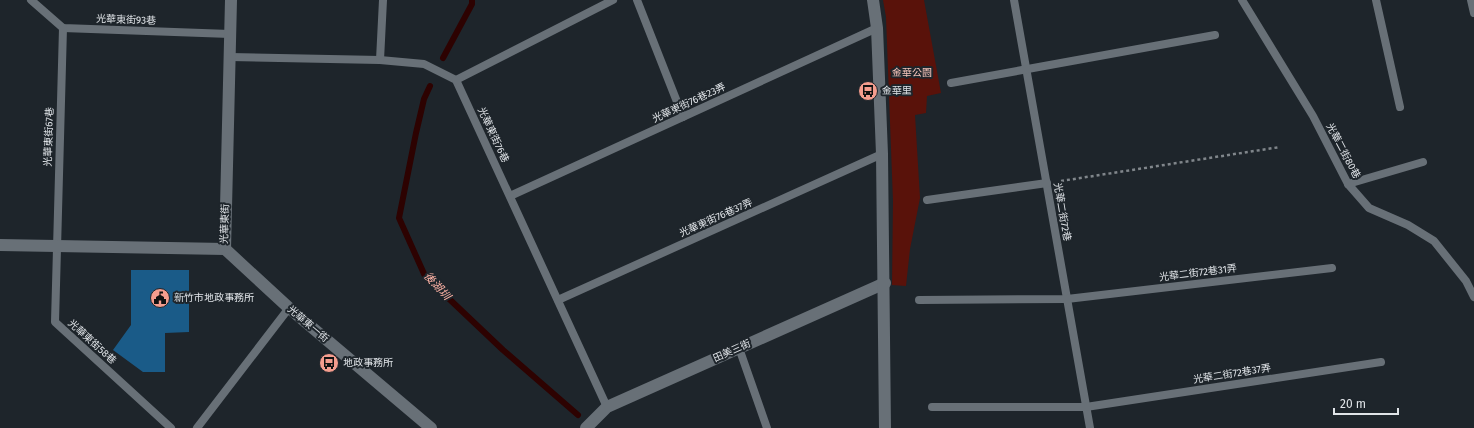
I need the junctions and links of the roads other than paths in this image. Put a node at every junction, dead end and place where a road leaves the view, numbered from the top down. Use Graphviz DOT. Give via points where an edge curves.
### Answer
graph roads {
  1 [pos="31,0"];
  2 [pos="231,0"];
  3 [pos="383,0"];
  4 [pos="613,0"];
  5 [pos="637,0"];
  6 [pos="873,0"];
  7 [pos="1014,0"];
  8 [pos="1242,0"];
  9 [pos="1376,0"];
  10 [pos="1471,0"];
  11 [pos="1474,13"];
  12 [pos="63,28"];
  13 [pos="877,28"];
  14 [pos="230,34"];
  15 [pos="1215,35"];
  16 [pos="230,58"];
  17 [pos="380,60"];
  18 [pos="1026,70"];
  19 [pos="456,80"];
  20 [pos="951,83"];
  21 [pos="1400,107"];
  22 [pos="683,117"];
  23 [pos="882,154"];
  24 [pos="1423,162"];
  25 [pos="1047,183"];
  26 [pos="1348,184"];
  27 [pos="510,196"];
  28 [pos="927,200"];
  29 [pos="0,245"];
  30 [pos="56,246"];
  31 [pos="225,249"];
  32 [pos="1332,268"];
  33 [pos="884,283"];
  34 [pos="1474,297"];
  35 [pos="1067,299"];
  36 [pos="558,300"];
  37 [pos="919,300"];
  38 [pos="289,308"];
  39 [pos="739,348"];
  40 [pos="1381,362"];
  41 [pos="608,407"];
  42 [pos="932,407"];
  43 [pos="1086,407"];
  44 [pos="171,428"];
  45 [pos="197,428"];
  46 [pos="431,428"];
  47 [pos="587,428"];
  48 [pos="767,428"];
  49 [pos="885,428"];
  50 [pos="1090,428"];
  1 -- 12 [label="lane"];
  2 -- 14 [label="street, 光華東街"];
  3 -- 17 [label="lane"];
  4 -- 19 [label="lane"];
  5 -- 22 [label="lane"];
  6 -- 13 [label="street"];
  7 -- 18 [label="lane, 光華二街72巷"];
  8 -- 26 [label="lane, 光華二街80巷" via="1313,116"];
  9 -- 21 [label="lane"];
  10 -- 11 [label="lane"];
  12 -- 14 [label="lane, 光華東街93巷"];
  12 -- 30 [label="lane, 光華東街67巷"];
  13 -- 22 [label="lane, 光華東街76巷23弄"];
  13 -- 23 [label="street"];
  14 -- 16 [label="street, 光華東街"];
  15 -- 18 [label="lane"];
  16 -- 17 [label="lane"];
  16 -- 31 [label="street, 光華東街"];
  17 -- 19 [label="lane" via="424,64"];
  18 -- 20 [label="lane"];
  18 -- 25 [label="lane, 光華二街72巷"];
  19 -- 27 [label="lane, 光華東街76巷"];
  22 -- 27 [label="lane, 光華東街76巷23弄"];
  23 -- 33 [label="street"];
  23 -- 36 [label="lane, 光華東街76巷37弄"];
  24 -- 26 [label="lane"];
  25 -- 28 [label="lane"];
  25 -- 35 [label="lane, 光華二街72巷"];
  26 -- 34 [label="lane, 光華二街80巷" via="1369,208 1408,225 1434,241 1466,281"];
  27 -- 36 [label="lane, 光華東街76巷"];
  29 -- 30 [label="street, 光華東街"];
  30 -- 31 [label="street, 光華東街"];
  30 -- 44 [label="lane, 光華東街58巷" via="55,322"];
  31 -- 38 [label="street, 光華東一街"];
  32 -- 35 [label="lane, 光華二街72巷31弄"];
  33 -- 39 [label="street, 田美三街"];
  33 -- 49 [label="street"];
  35 -- 37 [label="lane, 光華二街72巷31弄"];
  35 -- 43 [label="lane, 光華二街72巷"];
  36 -- 41 [label="lane, 光華東街76巷"];
  38 -- 45 [label="lane"];
  38 -- 46 [label="street, 光華東一街"];
  39 -- 41 [label="street, 田美三街"];
  39 -- 48 [label="lane"];
  40 -- 43 [label="lane, 光華二街72巷37弄"];
  41 -- 47 [label="street, 田美三街"];
  42 -- 43 [label="lane, 光華二街72巷37弄"];
  43 -- 50 [label="lane, 光華二街72巷"];
}
